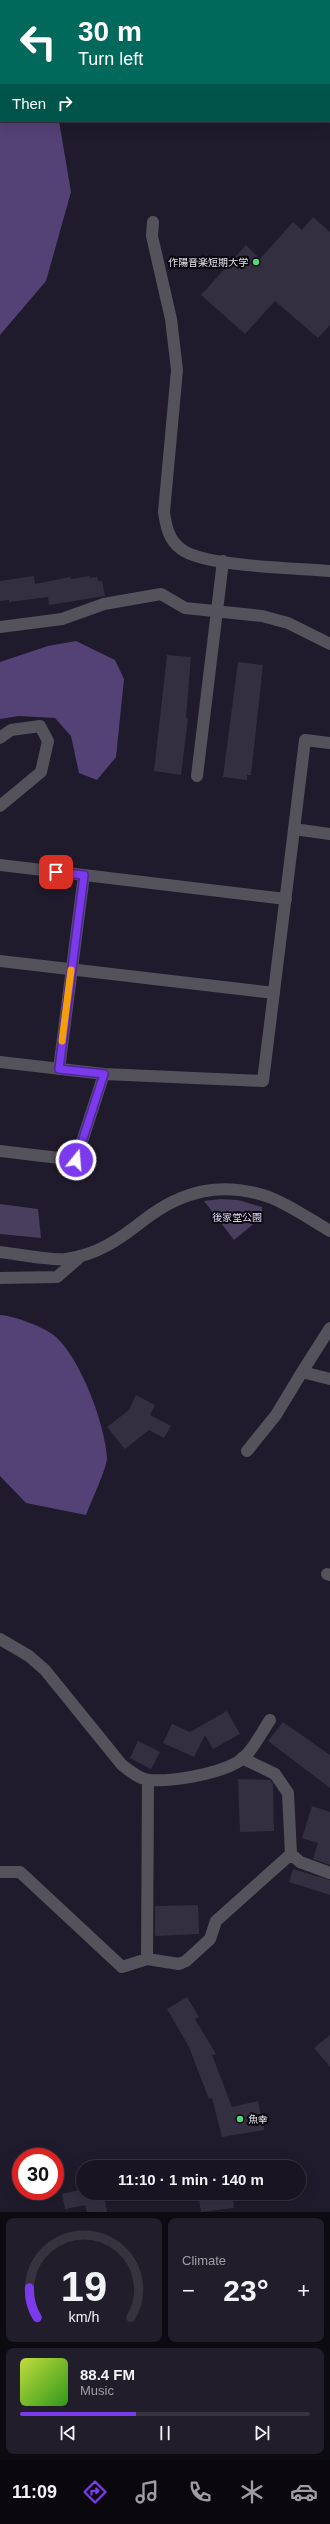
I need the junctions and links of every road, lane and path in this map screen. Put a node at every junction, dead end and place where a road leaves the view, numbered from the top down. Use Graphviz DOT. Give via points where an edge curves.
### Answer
graph roads {
  1 [pos="153,222"];
  2 [pos="223,561"];
  3 [pos="330,571"];
  4 [pos="218,612"];
  5 [pos="0,627"];
  6 [pos="330,644"];
  7 [pos="0,738"];
  8 [pos="330,743"];
  9 [pos="197,776"];
  10 [pos="0,806"];
  11 [pos="294,829"];
  12 [pos="330,834"];
  13 [pos="0,865"];
  14 [pos="84,875"];
  15 [pos="286,899"];
  16 [pos="0,961"];
  17 [pos="71,969"];
  18 [pos="274,993"];
  19 [pos="0,1062"];
  20 [pos="59,1069"];
  21 [pos="104,1074"];
  22 [pos="0,1151"];
  23 [pos="330,1231"];
  24 [pos="0,1252"];
  25 [pos="83,1255"];
  26 [pos="0,1278"];
  27 [pos="330,1328"];
  28 [pos="302,1372"];
  29 [pos="330,1379"];
  30 [pos="247,1451"];
  31 [pos="0,1638"];
  32 [pos="270,1720"];
  33 [pos="242,1758"];
  34 [pos="148,1780"];
  35 [pos="291,1854"];
  36 [pos="0,1872"];
  37 [pos="330,1873"];
  38 [pos="147,1959"];
  1 -- 2 [label="street" via="152,236 171,319 177,370 164,512 166,527 172,540 192,556"];
  2 -- 3 [label="street"];
  2 -- 4 [label="street"];
  4 -- 5 [label="street" via="185,608 161,594 104,604 62,619"];
  4 -- 6 [label="street" via="262,616 288,623"];
  4 -- 9 [label="street"];
  7 -- 10 [label="street" via="10,730 40,726 48,741 41,772"];
  8 -- 11 [label="street" via="305,740"];
  11 -- 12 [label="street"];
  11 -- 15 [label="street"];
  13 -- 14 [label="street"];
  14 -- 15 [label="street"];
  14 -- 17 [label="street"];
  15 -- 18 [label="street"];
  16 -- 17 [label="street"];
  17 -- 18 [label="street"];
  17 -- 20 [label="street"];
  18 -- 21 [label="street" via="263,1081"];
  19 -- 20 [label="street"];
  20 -- 21 [label="street"];
  21 -- 22 [label="street" via="76,1160"];
  23 -- 25 [label="street" via="270,1198 237,1189 208,1189 180,1197 117,1241"];
  24 -- 25 [label="street" via="65,1259"];
  25 -- 26 [label="street" via="57,1277"];
  27 -- 28 [label="street"];
  28 -- 29 [label="street"];
  28 -- 30 [label="street" via="276,1414"];
  31 -- 34 [label="street" via="29,1656 45,1670 122,1765"];
  32 -- 33 [label="street"];
  33 -- 34 [label="street" via="237,1763 220,1769 186,1777"];
  33 -- 35 [label="street" via="275,1774 288,1793"];
  34 -- 38 [label="street"];
  35 -- 37 [label="street" via="300,1862"];
  35 -- 38 [label="street" via="216,1921 210,1939 186,1961 179,1964"];
  36 -- 38 [label="street" via="20,1872 122,1967"];
}
